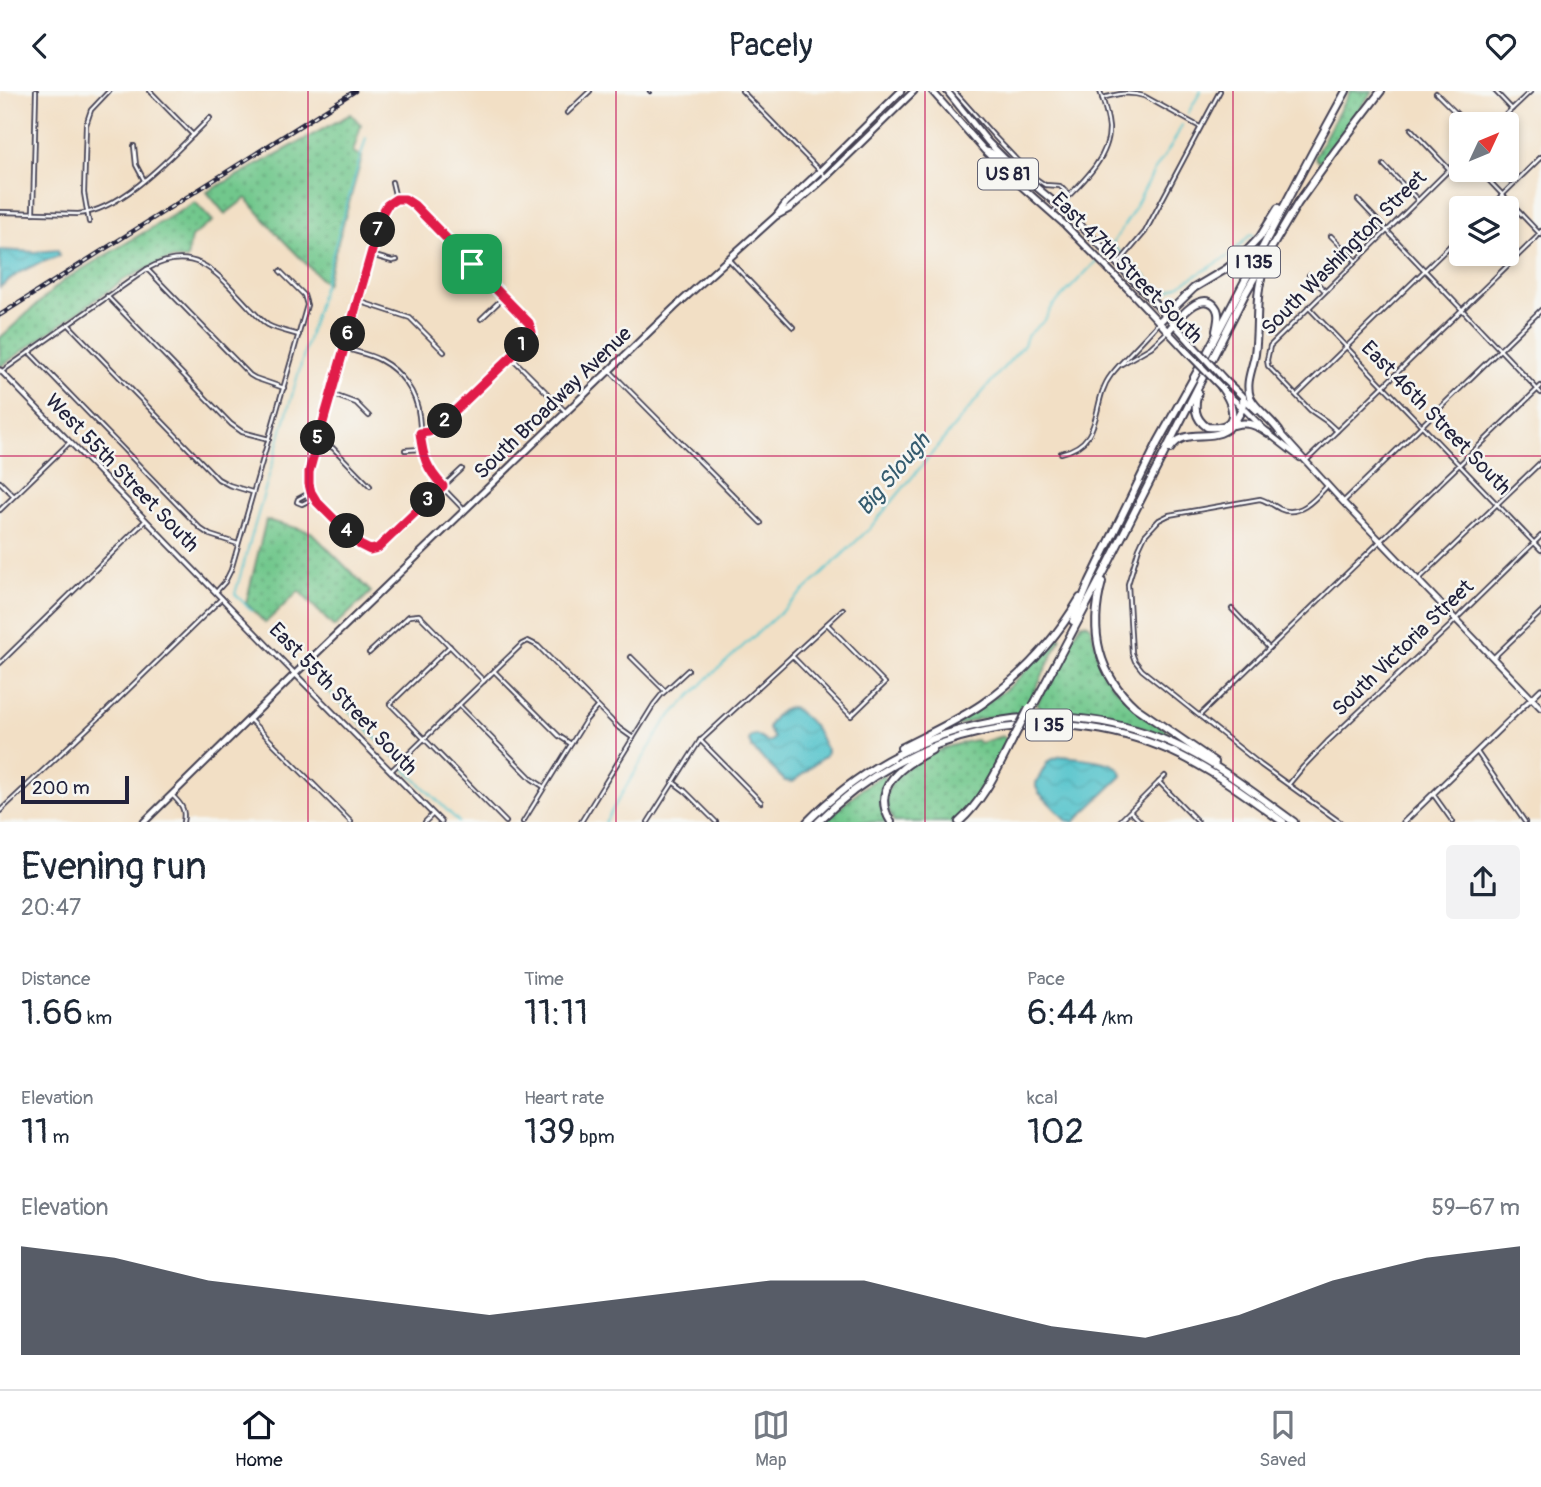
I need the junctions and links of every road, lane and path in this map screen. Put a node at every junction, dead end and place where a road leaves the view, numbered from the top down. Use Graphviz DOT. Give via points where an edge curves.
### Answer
graph roads {
  1 [pos="36,91"];
  2 [pos="109,91"];
  3 [pos="150,91"];
  4 [pos="590,91"];
  5 [pos="742,91"];
  6 [pos="901,91"];
  7 [pos="914,91"];
  8 [pos="932,91"];
  9 [pos="947,91"];
  10 [pos="954,91"];
  11 [pos="1100,91"];
  12 [pos="1220,91"];
  13 [pos="1344,91"];
  14 [pos="1380,91"];
  15 [pos="1495,91"];
  16 [pos="1531,91"];
  17 [pos="1138,92"];
  18 [pos="1436,93"];
  19 [pos="1102,99"];
  20 [pos="1512,109"];
  21 [pos="1454,112"];
  22 [pos="1509,112"];
  23 [pos="567,113"];
  24 [pos="210,118"];
  25 [pos="957,119"];
  26 [pos="1200,127"];
  27 [pos="1410,129"];
  28 [pos="192,135"];
  29 [pos="994,136"];
  30 [pos="988,142"];
  31 [pos="134,146"];
  32 [pos="985,151"];
  33 [pos="1312,153"];
  34 [pos="1541,157"];
  35 [pos="1384,165"];
  36 [pos="1449,169"];
  37 [pos="820,171"];
  38 [pos="1017,171"];
  39 [pos="1449,171"];
  40 [pos="826,177"];
  41 [pos="144,180"];
  42 [pos="392,182"];
  43 [pos="1490,182"];
  44 [pos="1069,195"];
  45 [pos="1502,195"];
  46 [pos="396,199"];
  47 [pos="1358,200"];
  48 [pos="1418,200"];
  49 [pos="1058,206"];
  50 [pos="0,212"];
  51 [pos="33,213"];
  52 [pos="87,213"];
  53 [pos="1052,213"];
  54 [pos="776,216"];
  55 [pos="89,222"];
  56 [pos="1387,231"];
  57 [pos="1541,233"];
  58 [pos="1331,236"];
  59 [pos="1276,240"];
  60 [pos="1449,247"];
  61 [pos="371,255"];
  62 [pos="727,259"];
  63 [pos="397,260"];
  64 [pos="1116,261"];
  65 [pos="1356,261"];
  66 [pos="471,262"];
  67 [pos="147,269"];
  68 [pos="281,271"];
  69 [pos="1425,271"];
  70 [pos="1309,275"];
  71 [pos="447,285"];
  72 [pos="1325,291"];
  73 [pos="107,296"];
  74 [pos="504,297"];
  75 [pos="358,301"];
  76 [pos="1308,307"];
  77 [pos="1462,310"];
  78 [pos="1541,310"];
  79 [pos="1166,315"];
  80 [pos="481,319"];
  81 [pos="1159,322"];
  82 [pos="68,324"];
  83 [pos="1174,324"];
  84 [pos="793,327"];
  85 [pos="1168,331"];
  86 [pos="299,335"];
  87 [pos="1214,339"];
  88 [pos="1346,347"];
  89 [pos="344,348"];
  90 [pos="1500,349"];
  91 [pos="29,352"];
  92 [pos="444,352"];
  93 [pos="511,357"];
  94 [pos="1120,365"];
  95 [pos="609,370"];
  96 [pos="1,371"];
  97 [pos="1201,379"];
  98 [pos="1384,386"];
  99 [pos="1541,386"];
  100 [pos="1221,387"];
  101 [pos="284,388"];
  102 [pos="1537,389"];
  103 [pos="1541,393"];
  104 [pos="331,394"];
  105 [pos="1297,395"];
  106 [pos="1242,397"];
  107 [pos="1243,408"];
  108 [pos="566,412"];
  109 [pos="369,416"];
  110 [pos="1421,425"];
  111 [pos="1232,426"];
  112 [pos="1337,431"];
  113 [pos="420,433"];
  114 [pos="1268,433"];
  115 [pos="1281,434"];
  116 [pos="269,439"];
  117 [pos="318,440"];
  118 [pos="70,442"];
  119 [pos="422,449"];
  120 [pos="405,450"];
  121 [pos="1060,453"];
  122 [pos="1306,462"];
  123 [pos="1541,462"];
  124 [pos="1459,465"];
  125 [pos="462,468"];
  126 [pos="0,482"];
  127 [pos="1328,485"];
  128 [pos="370,486"];
  129 [pos="443,486"];
  130 [pos="1145,489"];
  131 [pos="254,492"];
  132 [pos="311,492"];
  133 [pos="14,496"];
  134 [pos="314,497"];
  135 [pos="1343,502"];
  136 [pos="1497,504"];
  137 [pos="0,510"];
  138 [pos="464,510"];
  139 [pos="146,520"];
  140 [pos="761,523"];
  141 [pos="1541,536"];
  142 [pos="1381,541"];
  143 [pos="1534,543"];
  144 [pos="238,544"];
  145 [pos="1541,550"];
  146 [pos="1105,570"];
  147 [pos="1418,580"];
  148 [pos="1090,581"];
  149 [pos="216,592"];
  150 [pos="222,599"];
  151 [pos="843,609"];
  152 [pos="1232,609"];
  153 [pos="1541,612"];
  154 [pos="1456,619"];
  155 [pos="827,624"];
  156 [pos="450,646"];
  157 [pos="1269,648"];
  158 [pos="369,653"];
  159 [pos="792,656"];
  160 [pos="631,657"];
  161 [pos="1493,658"];
  162 [pos="0,663"];
  163 [pos="688,670"];
  164 [pos="494,671"];
  165 [pos="295,674"];
  166 [pos="484,681"];
  167 [pos="1541,689"];
  168 [pos="665,691"];
  169 [pos="1532,698"];
  170 [pos="459,705"];
  171 [pos="597,707"];
  172 [pos="1030,708"];
  173 [pos="1541,708"];
  174 [pos="1200,715"];
  175 [pos="249,719"];
  176 [pos="1003,727"];
  177 [pos="633,738"];
  178 [pos="424,739"];
  179 [pos="700,740"];
  180 [pos="571,744"];
  181 [pos="1476,752"];
  182 [pos="872,769"];
  183 [pos="391,771"];
  184 [pos="1165,776"];
  185 [pos="673,782"];
  186 [pos="1159,782"];
  187 [pos="1289,785"];
  188 [pos="544,787"];
  189 [pos="1248,789"];
  190 [pos="1433,794"];
  191 [pos="172,795"];
  192 [pos="761,802"];
  193 [pos="0,811"];
  194 [pos="1130,811"];
  195 [pos="433,814"];
  196 [pos="649,820"];
  197 [pos="144,822"];
  198 [pos="183,822"];
  199 [pos="351,822"];
  200 [pos="425,822"];
  201 [pos="441,822"];
  202 [pos="506,822"];
  203 [pos="523,822"];
  204 [pos="581,822"];
  205 [pos="656,822"];
  206 [pos="716,822"];
  207 [pos="807,822"];
  208 [pos="818,822"];
  209 [pos="891,822"];
  210 [pos="961,822"];
  211 [pos="1119,822"];
  212 [pos="1141,822"];
  213 [pos="1198,822"];
  214 [pos="1283,822"];
  215 [pos="1294,822"];
  216 [pos="1340,822"];
  217 [pos="1404,822"];
  218 [pos="1453,822"];
  219 [pos="1525,822"];
  1 -- 51 [label="street"];
  2 -- 52 [label="street" via="91,110 86,125"];
  3 -- 28 [label="street"];
  4 -- 23 [label="street"];
  5 -- 37 [label="street"];
  6 -- 37 [label="main road, South Broadway Avenue"];
  7 -- 40 [label="main road, South Broadway Avenue"];
  8 -- 25 [label="main road, East 47th Street South / US 81"];
  9 -- 30 [label="main road, East 47th Street South"];
  10 -- 29 [label="street"];
  11 -- 19 [label="street"];
  12 -- 26 [label="street"];
  13 -- 33 [label="highway, I 135"];
  14 -- 59 [label="highway, I 135"];
  15 -- 20 [label="street"];
  16 -- 20 [label="street"];
  17 -- 19 [label="street"];
  17 -- 26 [label="street"];
  18 -- 21 [label="street"];
  19 -- 44 [label="street" via="1109,126 1106,148"];
  20 -- 22 [label="street"];
  24 -- 28 [label="street"];
  25 -- 30 [label="main road" via="982,143"];
  25 -- 32 [label="main road, East 47th Street South / US 81"];
  26 -- 64 [label="street" via="1144,232"];
  27 -- 36 [label="street"];
  28 -- 41 [label="street"];
  29 -- 30 [label="street"];
  29 -- 44 [label="street" via="1032,176 1049,186 1060,186"];
  30 -- 38 [label="main road, East 47th Street South"];
  31 -- 41 [label="street"];
  32 -- 38 [label="main road"];
  32 -- 53 [label="main road, East 47th Street South / US 81"];
  33 -- 79 [label="highway" via="1253,245"];
  33 -- 87 [label="highway, I 135"];
  34 -- 45 [label="street"];
  35 -- 48 [label="street"];
  37 -- 40 [label="street"];
  37 -- 54 [label="main road, South Broadway Avenue"];
  38 -- 49 [label="main road, East 47th Street South"];
  39 -- 48 [label="street, South Washington Street"];
  40 -- 54 [label="main road, South Broadway Avenue"];
  41 -- 52 [label="street" via="115,201"];
  42 -- 46 [label="street"];
  43 -- 45 [label="street"];
  44 -- 49 [label="street"];
  45 -- 57 [label="street"];
  46 -- 61 [label="street" via="383,212"];
  46 -- 66 [label="street" via="414,205"];
  47 -- 56 [label="street"];
  48 -- 56 [label="street, South Washington Street"];
  49 -- 53 [label="street"];
  49 -- 64 [label="main road, East 47th Street South"];
  50 -- 51 [label="street"];
  51 -- 52 [label="street"];
  52 -- 55 [label="street"];
  53 -- 81 [label="main road, East 47th Street South / US 81"];
  54 -- 62 [label="main road, South Broadway Avenue"];
  56 -- 65 [label="street, South Washington Street"];
  56 -- 69 [label="street"];
  57 -- 77 [label="street"];
  58 -- 65 [label="street"];
  59 -- 97 [label="highway, I 135"];
  59 -- 115 [label="highway" via="1262,271 1257,298 1249,390 1253,402"];
  60 -- 69 [label="street"];
  61 -- 63 [label="street"];
  61 -- 75 [label="street"];
  62 -- 84 [label="street"];
  62 -- 95 [label="main road, South Broadway Avenue"];
  64 -- 79 [label="main road, East 47th Street South"];
  65 -- 72 [label="street, South Washington Street"];
  66 -- 71 [label="street"];
  66 -- 74 [label="street"];
  67 -- 73 [label="street"];
  67 -- 86 [label="street" via="164,261 199,262 268,325"];
  67 -- 101 [label="street" via="250,375"];
  68 -- 86 [label="street" via="306,300"];
  69 -- 77 [label="street"];
  69 -- 88 [label="street"];
  70 -- 72 [label="street"];
  72 -- 76 [label="street, South Washington Street"];
  73 -- 82 [label="street"];
  73 -- 116 [label="street" via="232,425"];
  74 -- 80 [label="street"];
  74 -- 93 [label="street" via="532,332"];
  75 -- 89 [label="street"];
  75 -- 92 [label="street" via="407,317"];
  76 -- 88 [label="street, East 46th Street South"];
  76 -- 105 [label="street, South Washington Street" via="1273,341 1267,360"];
  77 -- 90 [label="street"];
  77 -- 98 [label="street"];
  78 -- 90 [label="street"];
  79 -- 81 [label="highway"];
  79 -- 83 [label="main road, East 47th Street South"];
  81 -- 85 [label="main road, East 47th Street South / US 81"];
  81 -- 94 [label="street"];
  82 -- 91 [label="street"];
  82 -- 131 [label="street" via="218,479"];
  83 -- 85 [label="highway"];
  83 -- 87 [label="highway" via="1199,302 1210,302 1219,318"];
  83 -- 106 [label="main road, East 47th Street South, bridge"];
  85 -- 94 [label="street"];
  85 -- 100 [label="main road, East 47th Street South / US 81, bridge"];
  86 -- 101 [label="street"];
  87 -- 148 [label="highway, I 135"];
  88 -- 98 [label="street, East 46th Street South"];
  88 -- 105 [label="street"];
  89 -- 104 [label="street"];
  89 -- 113 [label="street" via="383,362 409,386 418,406"];
  90 -- 102 [label="street"];
  90 -- 110 [label="street"];
  91 -- 96 [label="street"];
  91 -- 144 [label="street" via="201,529"];
  93 -- 108 [label="street"];
  93 -- 113 [label="street" via="436,429"];
  94 -- 121 [label="street" via="1109,376 1093,427 1083,443"];
  95 -- 108 [label="main road, South Broadway Avenue"];
  95 -- 140 [label="street"];
  96 -- 118 [label="street, West 55th Street South"];
  97 -- 100 [label="highway, US 81" via="1195,412 1207,427 1218,428 1232,417 1231,403"];
  97 -- 130 [label="highway, I 135"];
  98 -- 110 [label="street, East 46th Street South"];
  98 -- 112 [label="street"];
  99 -- 102 [label="street"];
  100 -- 107 [label="main road, East 47th Street South"];
  101 -- 116 [label="street"];
  102 -- 103 [label="street"];
  102 -- 124 [label="street"];
  104 -- 109 [label="street" via="356,403"];
  104 -- 117 [label="street"];
  105 -- 112 [label="street, South Washington Street"];
  106 -- 107 [label="highway"];
  106 -- 115 [label="main road, East 47th Street South"];
  107 -- 111 [label="highway"];
  107 -- 114 [label="main road, East 47th Street South"];
  108 -- 138 [label="main road, South Broadway Avenue"];
  110 -- 124 [label="street, East 46th Street South"];
  110 -- 135 [label="street"];
  111 -- 114 [label="highway" via="1251,423"];
  111 -- 130 [label="highway" via="1216,435 1179,439"];
  112 -- 122 [label="street"];
  113 -- 119 [label="street"];
  114 -- 122 [label="main road, East 47th Street South"];
  115 -- 122 [label="main road, East 47th Street South"];
  116 -- 131 [label="street"];
  117 -- 128 [label="street" via="332,447"];
  117 -- 132 [label="street" via="309,472"];
  118 -- 133 [label="street"];
  118 -- 139 [label="street, West 55th Street South"];
  119 -- 120 [label="street"];
  119 -- 129 [label="street" via="429,470"];
  122 -- 127 [label="main road, East 47th Street South"];
  123 -- 136 [label="street"];
  124 -- 136 [label="street, East 46th Street South"];
  124 -- 142 [label="street"];
  125 -- 129 [label="street"];
  126 -- 133 [label="street"];
  127 -- 135 [label="main road, East 47th Street South"];
  127 -- 174 [label="street" via="1296,510 1251,499 1169,515 1145,534 1129,584 1132,653 1142,670"];
  129 -- 134 [label="street" via="373,550 363,548"];
  129 -- 138 [label="street"];
  130 -- 146 [label="highway, I 135"];
  131 -- 144 [label="street"];
  132 -- 134 [label="street"];
  132 -- 134 [label="street" via="298,499 298,504"];
  133 -- 137 [label="street"];
  135 -- 142 [label="main road, East 47th Street South"];
  136 -- 143 [label="street, East 46th Street South"];
  136 -- 147 [label="street"];
  138 -- 165 [label="main road, South Broadway Avenue"];
  139 -- 149 [label="street, West 55th Street South"];
  139 -- 162 [label="street"];
  141 -- 143 [label="street, South Victoria Street"];
  142 -- 147 [label="main road, East 47th Street South"];
  142 -- 157 [label="street"];
  143 -- 145 [label="street, East 46th Street South"];
  143 -- 154 [label="street, South Victoria Street"];
  144 -- 149 [label="street" via="228,577"];
  146 -- 172 [label="highway"];
  146 -- 189 [label="highway" via="1096,626 1097,644 1111,679 1135,707"];
  147 -- 154 [label="main road, East 47th Street South"];
  148 -- 172 [label="highway"];
  148 -- 182 [label="highway" via="1052,638 1009,683 980,705 892,752"];
  149 -- 150 [label="street, West 55th Street South"];
  150 -- 165 [label="street, East 55th Street South"];
  150 -- 193 [label="street"];
  151 -- 155 [label="street"];
  152 -- 157 [label="street"];
  153 -- 161 [label="street"];
  154 -- 161 [label="main road, East 47th Street South"];
  154 -- 187 [label="street, South Victoria Street"];
  155 -- 159 [label="street"];
  155 -- 159 [label="street" via="885,683 850,716"];
  156 -- 158 [label="street" via="415,615"];
  156 -- 166 [label="street"];
  156 -- 178 [label="street" via="390,704"];
  157 -- 174 [label="street"];
  159 -- 179 [label="street"];
  160 -- 168 [label="street"];
  161 -- 169 [label="main road, East 47th Street South"];
  163 -- 168 [label="street"];
  164 -- 166 [label="street"];
  164 -- 171 [label="street" via="528,641"];
  164 -- 180 [label="street"];
  165 -- 175 [label="main road, South Broadway Avenue"];
  165 -- 183 [label="street, East 55th Street South"];
  166 -- 170 [label="street"];
  167 -- 169 [label="street"];
  168 -- 177 [label="street"];
  169 -- 173 [label="main road, East 47th Street South"];
  169 -- 181 [label="street"];
  170 -- 178 [label="street"];
  170 -- 188 [label="street"];
  171 -- 177 [label="street"];
  171 -- 180 [label="street"];
  172 -- 210 [label="highway, bridge" via="983,794"];
  174 -- 187 [label="street"];
  175 -- 191 [label="main road, South Broadway Avenue"];
  175 -- 199 [label="street"];
  176 -- 208 [label="highway, I 35" via="944,741 897,762 857,787"];
  176 -- 209 [label="highway" via="930,751 903,767 885,793"];
  176 -- 214 [label="highway, I 35" via="1067,726 1141,739 1206,769"];
  177 -- 204 [label="street"];
  178 -- 183 [label="street"];
  178 -- 202 [label="street"];
  179 -- 185 [label="street"];
  179 -- 192 [label="street"];
  180 -- 188 [label="street"];
  181 -- 190 [label="street"];
  181 -- 219 [label="street"];
  182 -- 189 [label="highway, I 35" via="917,744 971,726 1068,718 1154,736 1195,755"];
  182 -- 207 [label="highway, I 35"];
  183 -- 195 [label="street, East 55th Street South"];
  184 -- 186 [label="street"];
  185 -- 196 [label="street"];
  185 -- 206 [label="street"];
  186 -- 194 [label="street"];
  186 -- 213 [label="street"];
  187 -- 216 [label="street"];
  188 -- 203 [label="street"];
  189 -- 215 [label="highway, I 35"];
  190 -- 217 [label="street"];
  190 -- 218 [label="street"];
  191 -- 197 [label="main road, South Broadway Avenue"];
  191 -- 198 [label="street" via="183,806"];
  194 -- 211 [label="street"];
  194 -- 212 [label="street"];
  195 -- 200 [label="street"];
  195 -- 201 [label="street, East 55th Street South"];
  196 -- 205 [label="street"];
}
